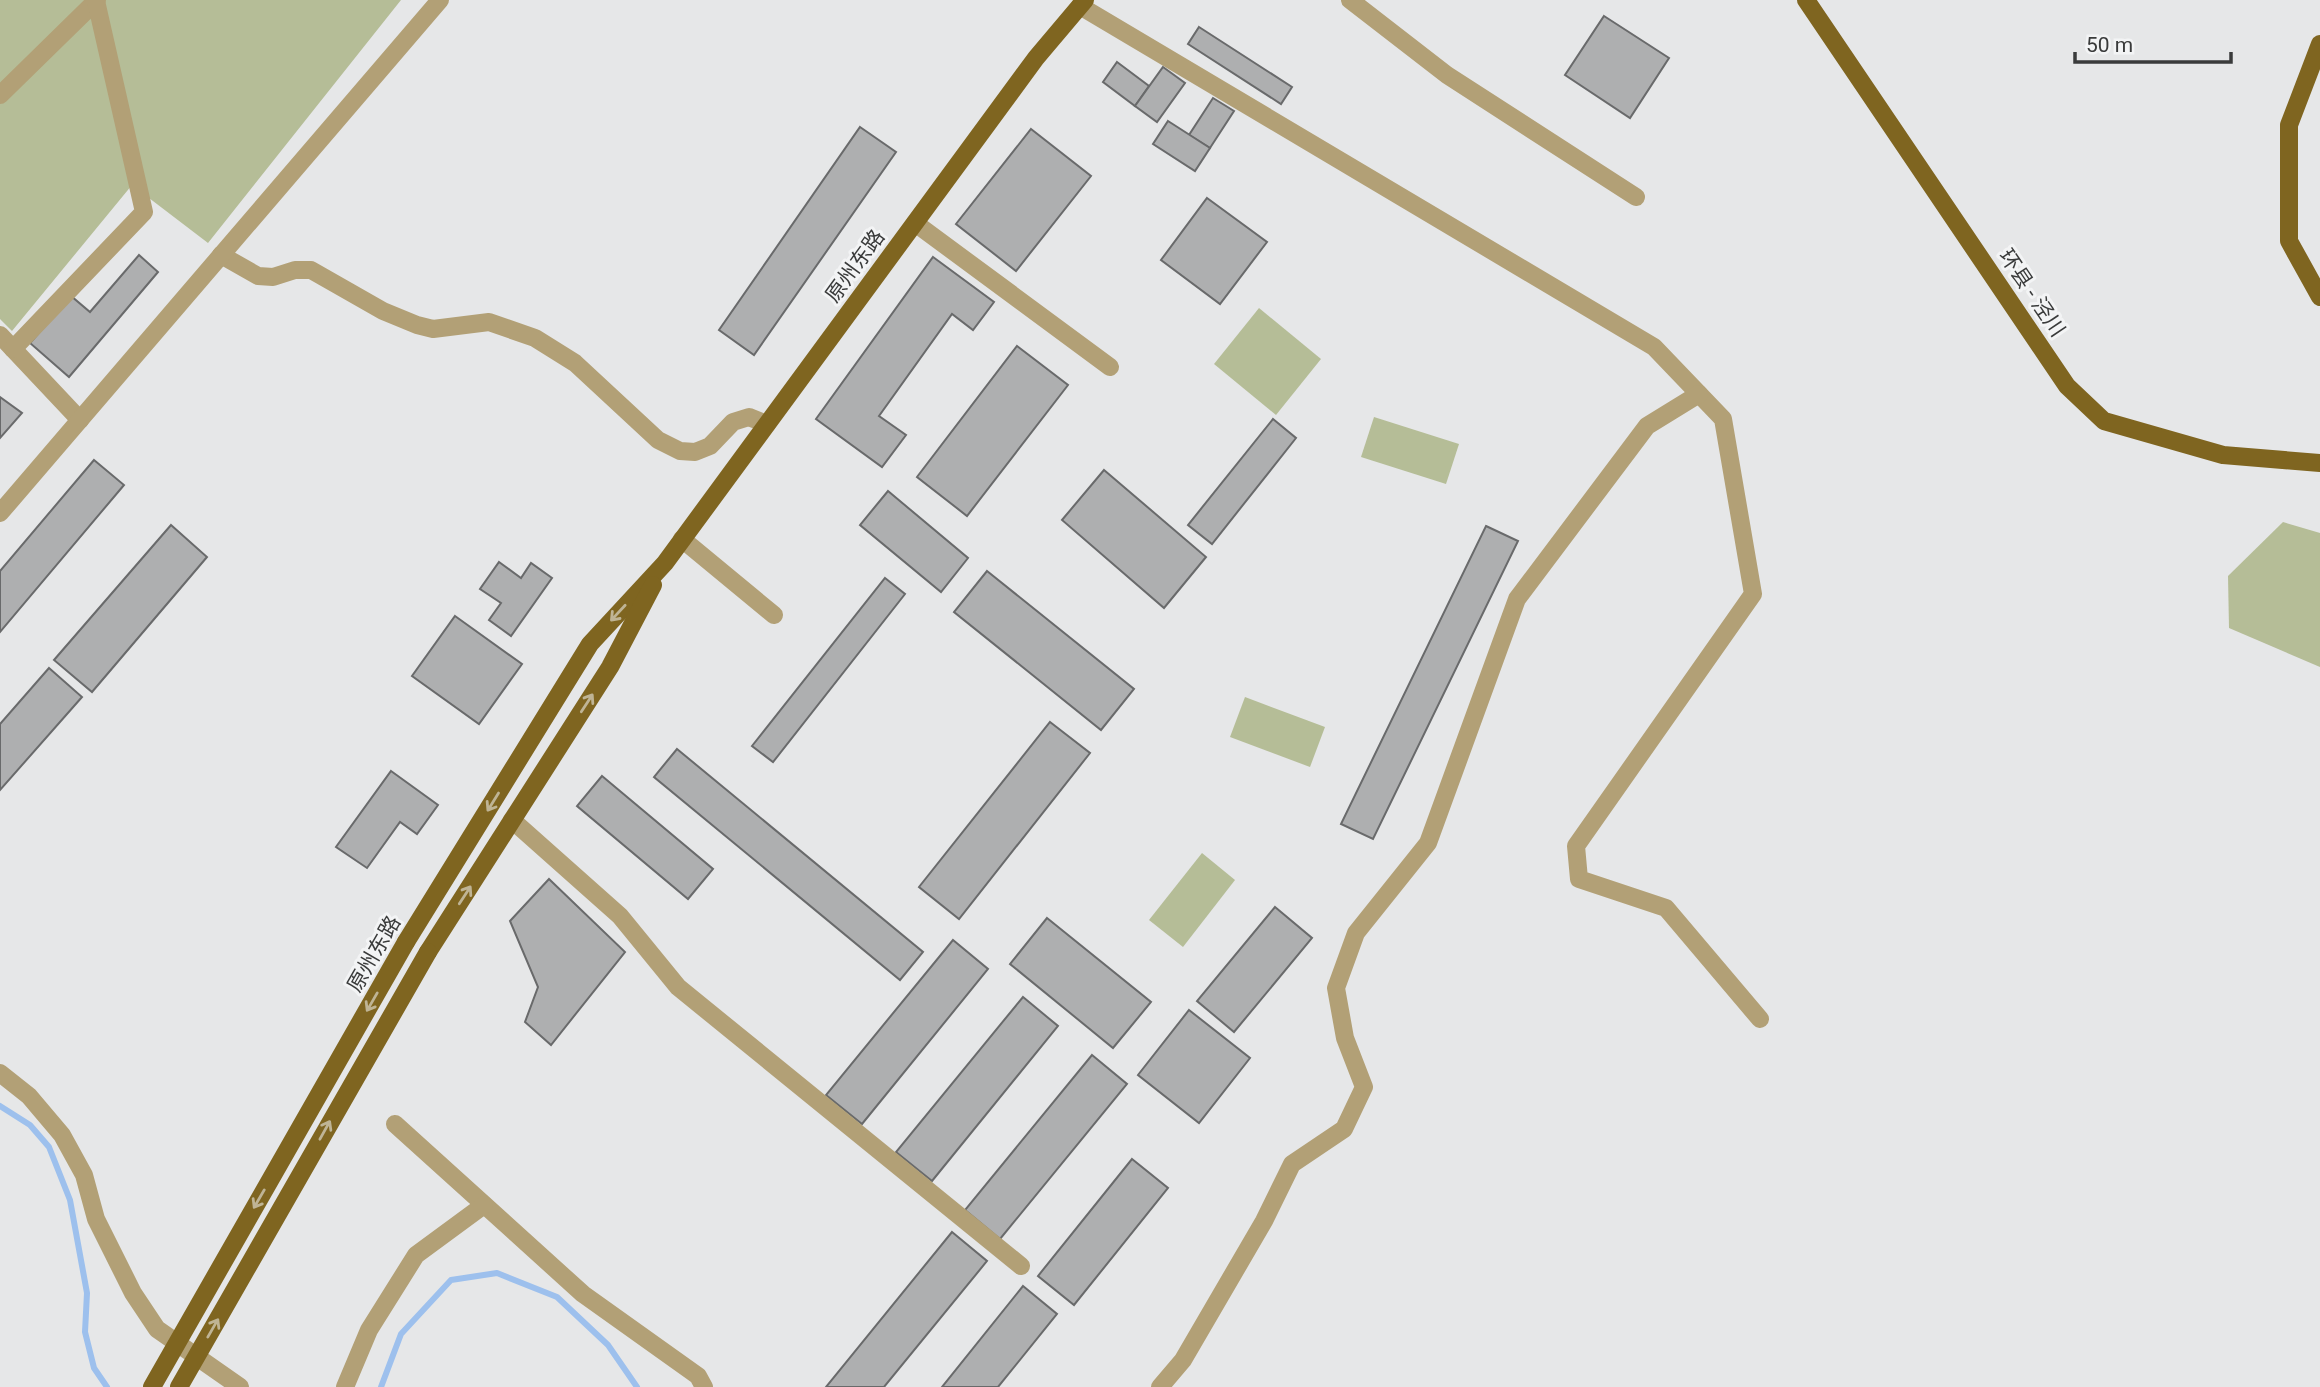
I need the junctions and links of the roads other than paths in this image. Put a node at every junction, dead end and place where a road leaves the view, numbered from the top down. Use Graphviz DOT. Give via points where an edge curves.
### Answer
graph roads {
  1 [pos="440,0"];
  2 [pos="1350,0"];
  3 [pos="1806,0"];
  4 [pos="96,1"];
  5 [pos="1083,3"];
  6 [pos="2320,44"];
  7 [pos="0,95"];
  8 [pos="1636,197"];
  9 [pos="915,223"];
  10 [pos="222,255"];
  11 [pos="2320,297"];
  12 [pos="0,335"];
  13 [pos="13,349"];
  14 [pos="1110,367"];
  15 [pos="1699,394"];
  16 [pos="80,420"];
  17 [pos="766,424"];
  18 [pos="2320,463"];
  19 [pos="0,513"];
  20 [pos="682,539"];
  21 [pos="665,563"];
  22 [pos="774,615"];
  23 [pos="512,820"];
  24 [pos="1760,1019"];
  25 [pos="0,1073"];
  26 [pos="395,1125"];
  27 [pos="484,1205"];
  28 [pos="1021,1266"];
  29 [pos="152,1387"];
  30 [pos="179,1387"];
  31 [pos="240,1387"];
  32 [pos="345,1387"];
  33 [pos="704,1387"];
  34 [pos="1160,1387"];
  1 -- 10 [label="street"];
  2 -- 8 [label="street" via="1447,75"];
  3 -- 18 [label="main road, 环县 - 泾川" via="2067,386 2104,421 2223,454"];
  4 -- 7 [label="street"];
  4 -- 13 [label="street" via="144,212"];
  5 -- 9 [label="main road, 原州东路" via="1036,58"];
  5 -- 15 [label="street" via="1654,347"];
  6 -- 11 [label="main road" via="2288,125 2289,241"];
  9 -- 14 [label="street"];
  9 -- 17 [label="main road, 原州东路"];
  10 -- 16 [label="street"];
  10 -- 17 [label="street" via="258,276 311,270 417,325 433,329 489,322 535,338 575,363 658,440 680,451 710,446 733,422 749,417"];
  12 -- 13 [label="street"];
  13 -- 16 [label="street"];
  15 -- 24 [label="street" via="1723,419 1753,594 1577,846 1579,878 1666,908"];
  15 -- 34 [label="street" via="1647,426 1517,599 1428,843 1356,933 1336,988 1345,1038 1364,1087 1344,1129 1292,1164 1183,1360"];
  16 -- 19 [label="street"];
  17 -- 20 [label="main road, 原州东路"];
  20 -- 21 [label="main road, 原州东路"];
  20 -- 22 [label="street"];
  23 -- 21 [label="main road, 原州东路, one-way" via="610,667"];
  21 -- 29 [label="main road, 原州东路, one-way, bridge" via="590,644 406,943"];
  23 -- 28 [label="street" via="620,916 678,987"];
  30 -- 23 [label="main road, 原州东路, one-way, bridge" via="428,952"];
  25 -- 31 [label="street" via="29,1096 62,1135 84,1175 96,1219 133,1293 157,1329"];
  26 -- 27 [label="street"];
  27 -- 32 [label="street" via="416,1255 369,1330"];
  27 -- 33 [label="street" via="583,1294 698,1376"];
}
